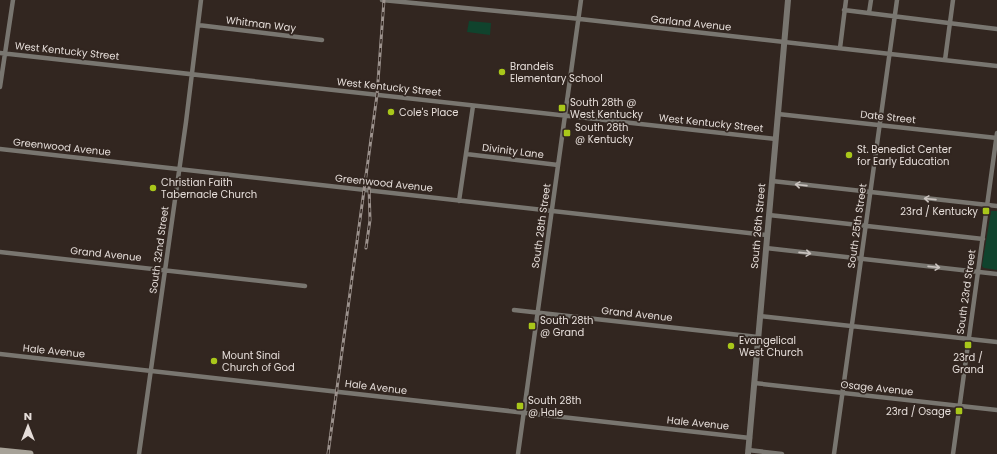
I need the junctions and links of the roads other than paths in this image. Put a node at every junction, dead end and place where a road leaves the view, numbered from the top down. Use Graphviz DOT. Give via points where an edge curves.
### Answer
graph roads {
  1 [pos="13,0"];
  2 [pos="202,0"];
  3 [pos="382,0"];
  4 [pos="581,0"];
  5 [pos="788,0"];
  6 [pos="846,0"];
  7 [pos="871,0"];
  8 [pos="897,0"];
  9 [pos="953,0"];
  10 [pos="844,10"];
  11 [pos="869,13"];
  12 [pos="895,17"];
  13 [pos="578,19"];
  14 [pos="950,24"];
  15 [pos="198,25"];
  16 [pos="997,29"];
  17 [pos="322,40"];
  18 [pos="784,42"];
  19 [pos="840,48"];
  20 [pos="0,52"];
  21 [pos="6,53"];
  22 [pos="890,54"];
  23 [pos="946,60"];
  24 [pos="997,66"];
  25 [pos="191,74"];
  26 [pos="0,87"];
  27 [pos="473,106"];
  28 [pos="778,114"];
  29 [pos="565,116"];
  30 [pos="880,125"];
  31 [pos="997,137"];
  32 [pos="776,139"];
  33 [pos="0,149"];
  34 [pos="466,154"];
  35 [pos="558,165"];
  36 [pos="179,169"];
  37 [pos="772,181"];
  38 [pos="870,192"];
  39 [pos="459,201"];
  40 [pos="987,205"];
  41 [pos="997,206"];
  42 [pos="552,211"];
  43 [pos="769,215"];
  44 [pos="866,226"];
  45 [pos="766,235"];
  46 [pos="982,239"];
  47 [pos="766,248"];
  48 [pos="0,252"];
  49 [pos="861,259"];
  50 [pos="165,270"];
  51 [pos="978,272"];
  52 [pos="997,274"];
  53 [pos="305,286"];
  54 [pos="514,310"];
  55 [pos="538,312"];
  56 [pos="760,316"];
  57 [pos="852,326"];
  58 [pos="758,337"];
  59 [pos="968,339"];
  60 [pos="997,342"];
  61 [pos="0,354"];
  62 [pos="151,371"];
  63 [pos="754,383"];
  64 [pos="843,393"];
  65 [pos="960,406"];
  66 [pos="997,410"];
  67 [pos="524,413"];
  68 [pos="750,438"];
  69 [pos="0,451"];
  70 [pos="748,452"];
  71 [pos="30,454"];
  72 [pos="139,454"];
  73 [pos="518,454"];
  74 [pos="782,454"];
  75 [pos="834,454"];
  76 [pos="953,454"];
  1 -- 21 [label="street"];
  2 -- 15 [label="street, South 32nd Street"];
  3 -- 13 [label="street, Garland Avenue"];
  4 -- 13 [label="street, South 28th Street"];
  5 -- 18 [label="street, South 26th Street"];
  6 -- 10 [label="street"];
  7 -- 11 [label="street"];
  8 -- 12 [label="street, South 25th Street"];
  9 -- 14 [label="street"];
  10 -- 11 [label="street"];
  10 -- 19 [label="street"];
  11 -- 12 [label="street"];
  12 -- 14 [label="street"];
  12 -- 22 [label="street, South 25th Street"];
  13 -- 18 [label="street, Garland Avenue"];
  13 -- 29 [label="street, South 28th Street"];
  14 -- 16 [label="street"];
  14 -- 23 [label="street"];
  15 -- 17 [label="street, Whitman Way"];
  15 -- 25 [label="street, South 32nd Street"];
  18 -- 19 [label="street, Garland Avenue"];
  18 -- 28 [label="street, South 26th Street"];
  19 -- 22 [label="street, Garland Avenue"];
  20 -- 21 [label="street, West Kentucky Street"];
  21 -- 25 [label="street, West Kentucky Street"];
  21 -- 26 [label="street"];
  22 -- 23 [label="street, Garland Avenue"];
  22 -- 30 [label="street, South 25th Street"];
  23 -- 24 [label="street, Garland Avenue"];
  25 -- 27 [label="street, West Kentucky Street"];
  25 -- 36 [label="street, South 32nd Street"];
  27 -- 29 [label="street, West Kentucky Street"];
  27 -- 34 [label="street"];
  28 -- 30 [label="street, Date Street"];
  28 -- 32 [label="street, South 26th Street"];
  29 -- 32 [label="street, West Kentucky Street"];
  29 -- 35 [label="street, South 28th Street"];
  30 -- 31 [label="street, Date Street"];
  30 -- 38 [label="street, South 25th Street"];
  31 -- 40 [label="street, South 23rd Street"];
  32 -- 37 [label="street, South 26th Street"];
  33 -- 36 [label="street, Greenwood Avenue"];
  34 -- 35 [label="street, Divinity Lane"];
  34 -- 39 [label="street"];
  35 -- 42 [label="street, South 28th Street"];
  36 -- 39 [label="street, Greenwood Avenue"];
  36 -- 50 [label="street, South 32nd Street"];
  38 -- 37 [label="street, one-way"];
  37 -- 43 [label="street, South 26th Street"];
  40 -- 38 [label="street, one-way"];
  38 -- 44 [label="street, South 25th Street"];
  39 -- 42 [label="street, Greenwood Avenue"];
  40 -- 41 [label="street"];
  40 -- 46 [label="street, South 23rd Street"];
  42 -- 45 [label="street, Greenwood Avenue"];
  42 -- 55 [label="street, South 28th Street"];
  43 -- 44 [label="street"];
  43 -- 45 [label="street, South 26th Street"];
  44 -- 46 [label="street"];
  44 -- 49 [label="street, South 25th Street"];
  45 -- 47 [label="street, South 26th Street"];
  46 -- 51 [label="street, South 23rd Street"];
  47 -- 49 [label="street, one-way"];
  47 -- 56 [label="street, South 26th Street"];
  48 -- 50 [label="street, Grand Avenue"];
  49 -- 51 [label="street, one-way"];
  49 -- 57 [label="street, South 25th Street"];
  50 -- 53 [label="street, Grand Avenue"];
  50 -- 62 [label="street, South 32nd Street"];
  51 -- 52 [label="street"];
  51 -- 59 [label="street, South 23rd Street"];
  54 -- 55 [label="street, Grand Avenue"];
  55 -- 58 [label="street, Grand Avenue"];
  55 -- 67 [label="street, South 28th Street"];
  56 -- 57 [label="street"];
  56 -- 58 [label="street, South 26th Street"];
  57 -- 59 [label="street"];
  57 -- 64 [label="street, South 25th Street"];
  58 -- 63 [label="street, South 26th Street"];
  59 -- 60 [label="street"];
  59 -- 65 [label="street, South 23rd Street"];
  61 -- 62 [label="street, Hale Avenue"];
  62 -- 67 [label="street, Hale Avenue"];
  62 -- 72 [label="street, South 32nd Street"];
  63 -- 64 [label="street, Osage Avenue"];
  63 -- 68 [label="street, South 26th Street"];
  64 -- 65 [label="street, Osage Avenue"];
  64 -- 75 [label="street, South 25th Street"];
  65 -- 66 [label="street, Osage Avenue"];
  65 -- 76 [label="street, South 23rd Street"];
  67 -- 68 [label="street, Hale Avenue"];
  67 -- 73 [label="street, South 28th Street"];
  68 -- 70 [label="street, South 26th Street"];
  69 -- 71 [label="main road"];
  70 -- 74 [label="street"];
}
